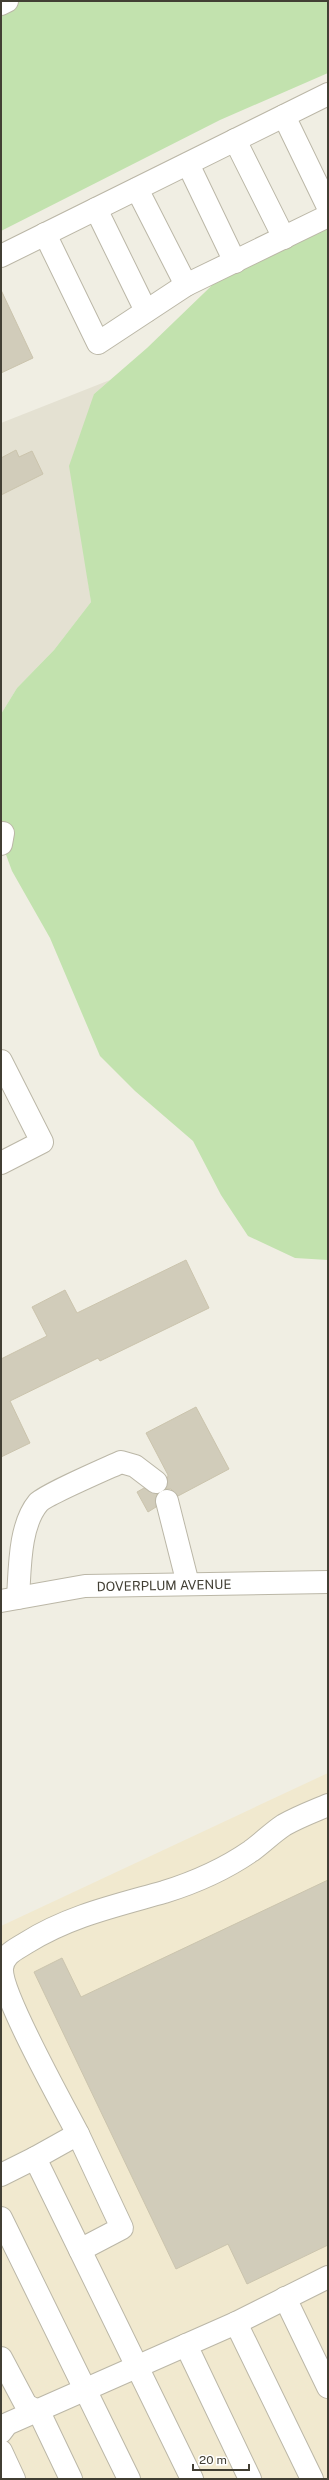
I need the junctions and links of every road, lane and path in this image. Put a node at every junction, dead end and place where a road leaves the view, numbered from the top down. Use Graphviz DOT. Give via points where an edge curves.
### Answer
graph roads {
  1 [pos="7,1"];
  2 [pos="1,4"];
  3 [pos="328,94"];
  4 [pos="284,116"];
  5 [pos="235,140"];
  6 [pos="188,164"];
  7 [pos="137,189"];
  8 [pos="328,206"];
  9 [pos="96,209"];
  10 [pos="328,216"];
  11 [pos="45,234"];
  12 [pos="284,238"];
  13 [pos="1,256"];
  14 [pos="235,262"];
  15 [pos="186,285"];
  16 [pos="146,311"];
  17 [pos="1,1061"];
  18 [pos="1,1163"];
  19 [pos="156,1482"];
  20 [pos="167,1501"];
  21 [pos="328,1582"];
  22 [pos="188,1584"];
  23 [pos="10,1600"];
  24 [pos="328,1805"];
  25 [pos="78,2134"];
  26 [pos="34,2158"];
  27 [pos="1,2175"];
  28 [pos="1,2218"];
  29 [pos="80,2250"];
  30 [pos="328,2278"];
  31 [pos="286,2298"];
  32 [pos="236,2322"];
  33 [pos="186,2345"];
  34 [pos="1,2358"];
  35 [pos="138,2367"];
  36 [pos="328,2387"];
  37 [pos="84,2390"];
  38 [pos="39,2412"];
  39 [pos="1,2432"];
  40 [pos="1,2451"];
  41 [pos="14,2479"];
  42 [pos="71,2479"];
  43 [pos="129,2479"];
  44 [pos="192,2479"];
  45 [pos="250,2479"];
  46 [pos="312,2479"];
  1 -- 2 [label="street"];
  3 -- 4 [label="street"];
  4 -- 5 [label="street"];
  4 -- 8 [label="street"];
  5 -- 6 [label="street"];
  5 -- 12 [label="street"];
  6 -- 7 [label="street"];
  6 -- 14 [label="street"];
  7 -- 9 [label="street"];
  7 -- 15 [label="street"];
  9 -- 11 [label="street"];
  9 -- 16 [label="street"];
  10 -- 12 [label="street"];
  11 -- 13 [label="street"];
  11 -- 16 [label="street" via="98,343"];
  12 -- 14 [label="street"];
  14 -- 15 [label="street"];
  15 -- 16 [label="street"];
  17 -- 18 [label="street" via="42,1142"];
  19 -- 23 [label="street" via="135,1466 121,1462 39,1502 30,1517 22,1542"];
  20 -- 22 [label="street"];
  21 -- 22 [label="street, DOVERPLUM AVENUE"];
  22 -- 23 [label="street, DOVERPLUM AVENUE" via="86,1586"];
  24 -- 25 [label="street" via="285,1825 249,1852 206,1876 165,1892 70,1919 7,1955 2,1968 3,1980 14,2012"];
  25 -- 26 [label="street"];
  25 -- 29 [label="street" via="122,2228"];
  26 -- 27 [label="street"];
  26 -- 29 [label="street"];
  28 -- 37 [label="street"];
  29 -- 35 [label="street"];
  30 -- 31 [label="street"];
  31 -- 32 [label="street"];
  31 -- 36 [label="street"];
  32 -- 33 [label="street"];
  32 -- 46 [label="street"];
  33 -- 35 [label="street"];
  33 -- 45 [label="street"];
  34 -- 38 [label="street" via="26,2405"];
  35 -- 37 [label="street"];
  35 -- 44 [label="street"];
  37 -- 38 [label="street"];
  37 -- 43 [label="street"];
  38 -- 39 [label="street" via="7,2424"];
  38 -- 42 [label="street"];
  40 -- 41 [label="street"];
}
